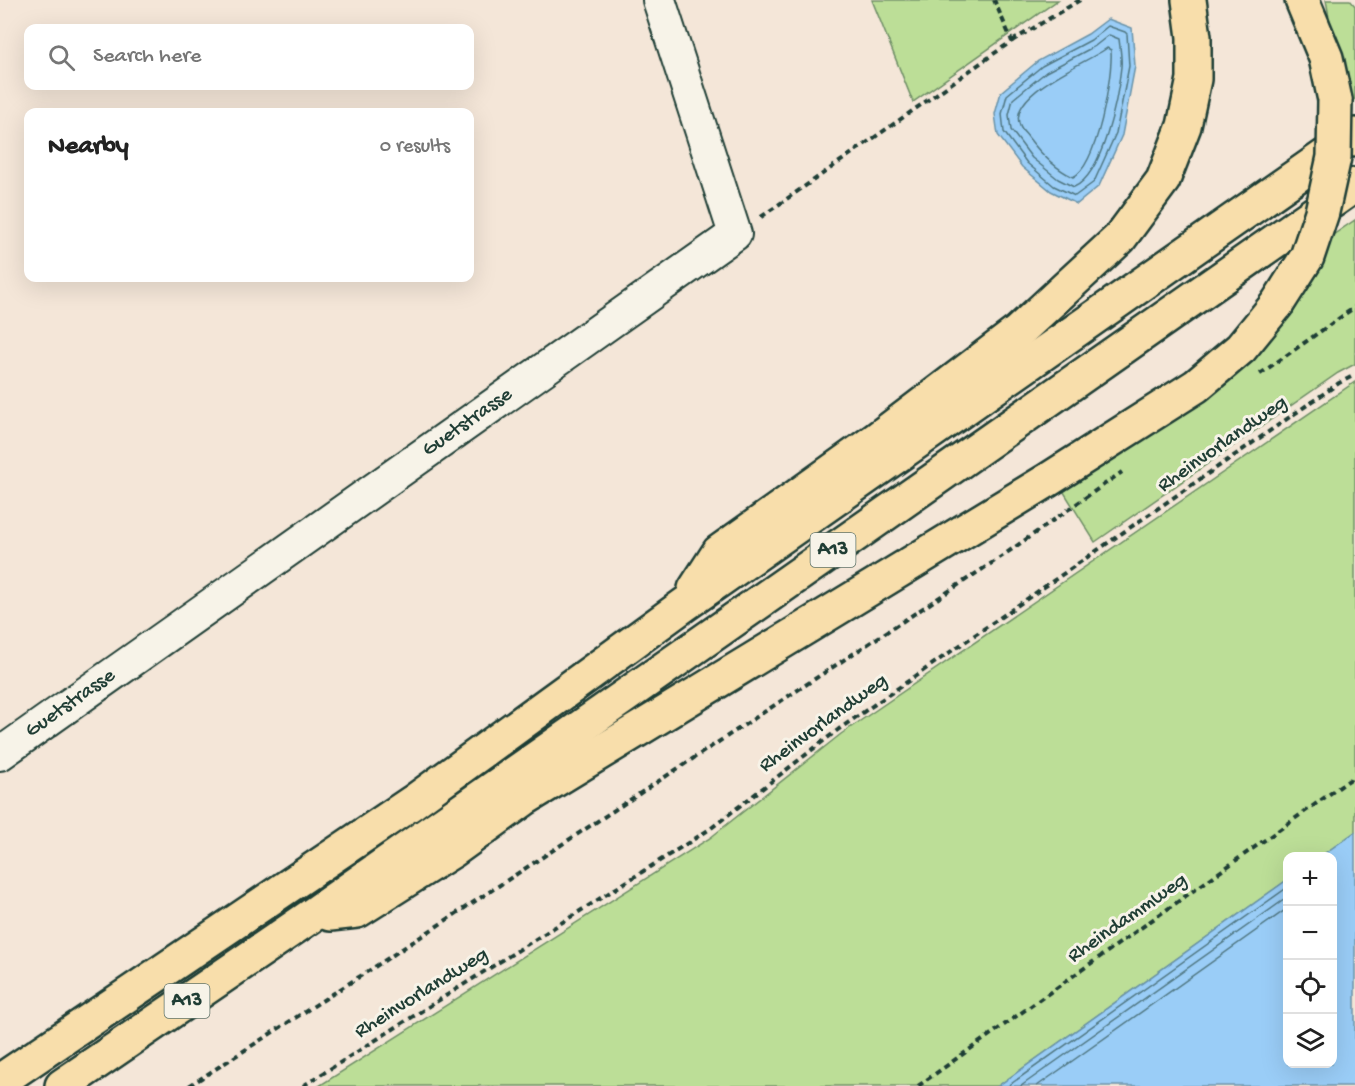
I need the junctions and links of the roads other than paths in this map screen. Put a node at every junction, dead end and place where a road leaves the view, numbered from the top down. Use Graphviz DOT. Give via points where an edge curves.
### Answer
graph roads {
  1 [pos="659,0"];
  2 [pos="1189,0"];
  3 [pos="1302,0"];
  4 [pos="1355,135"];
  5 [pos="1355,185"];
  6 [pos="684,605"];
  7 [pos="0,754"];
  8 [pos="312,916"];
  9 [pos="0,1081"];
  10 [pos="62,1086"];
  1 -- 7 [label="street, Guetstrasse" via="735,234"];
  2 -- 6 [label="highway, A13" via="1194,79 1184,126 1163,180 1120,238 1018,332 719,552"];
  3 -- 8 [label="highway, A13, bridge" via="1326,58 1335,100 1334,157 1322,212 1306,257 1277,304 1240,348 1196,386 534,793 357,911"];
  4 -- 6 [label="highway, A13"];
  5 -- 8 [label="highway, A13"];
  6 -- 9 [label="highway, A13" via="413,802"];
  8 -- 10 [label="highway, A13"];
}
